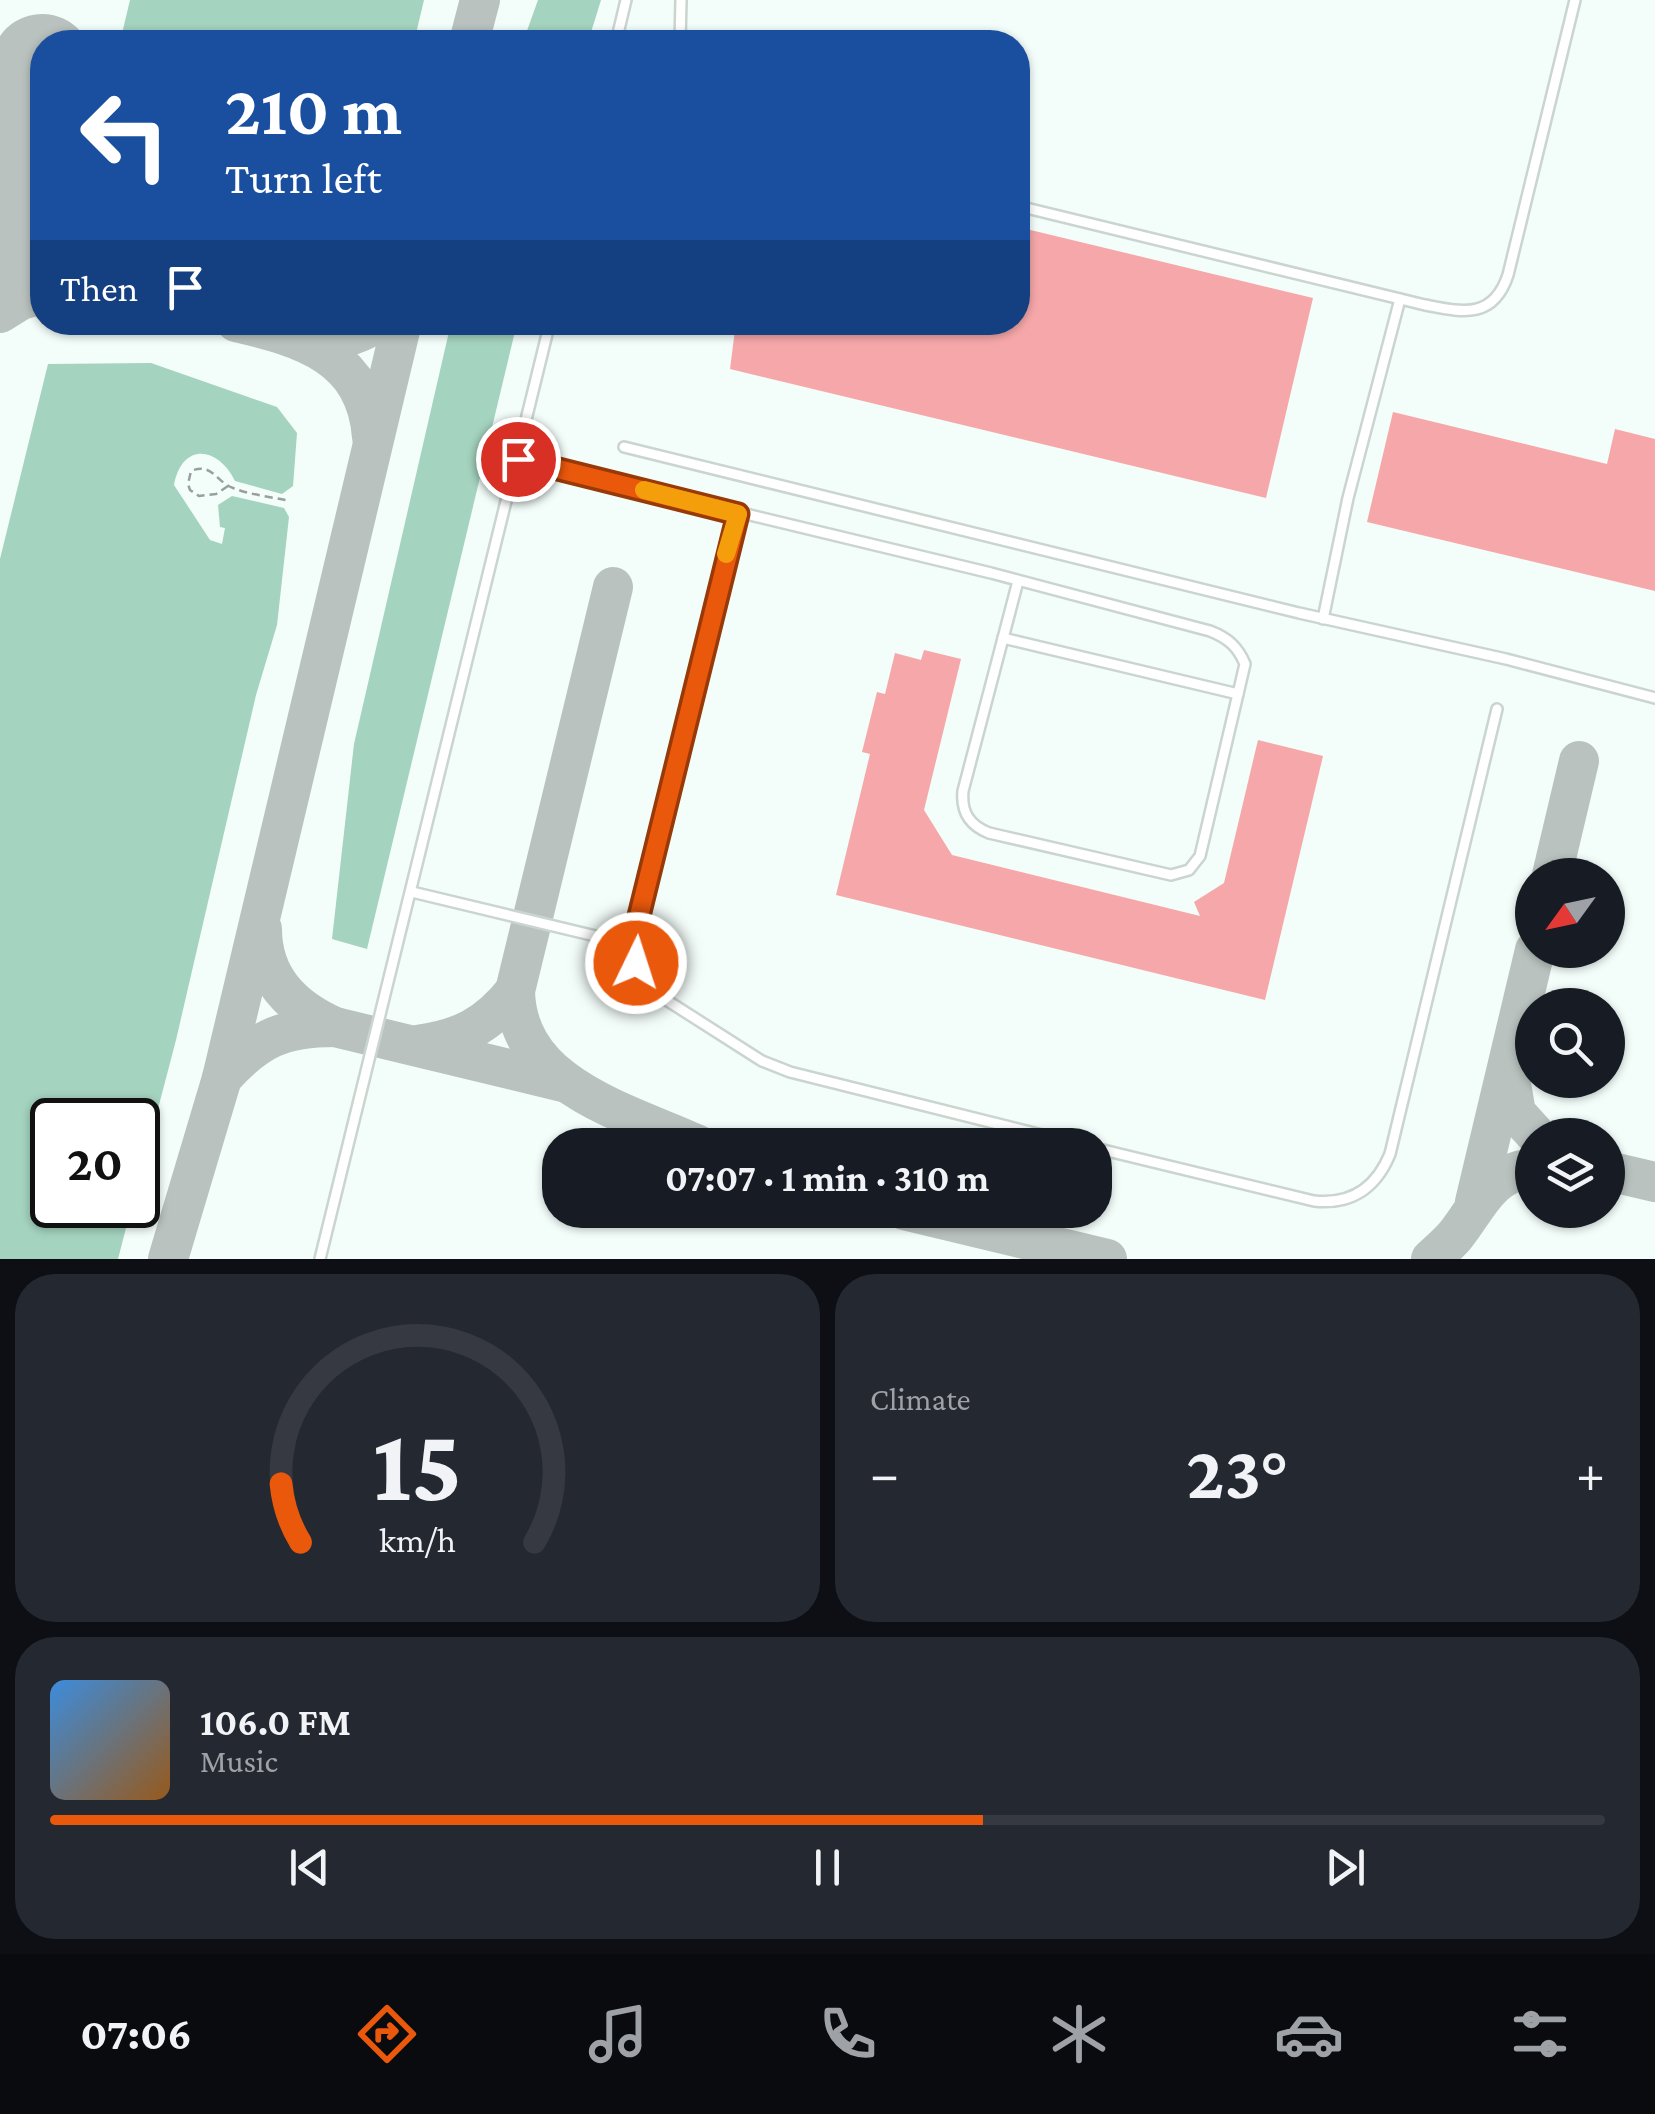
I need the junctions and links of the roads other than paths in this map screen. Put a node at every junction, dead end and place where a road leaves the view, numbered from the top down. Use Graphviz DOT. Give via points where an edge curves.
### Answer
graph roads {
  1 [pos="626,0"];
  2 [pos="681,0"];
  3 [pos="1574,0"];
  4 [pos="619,30"];
  5 [pos="680,30"];
  6 [pos="1030,209"];
  7 [pos="1400,299"];
  8 [pos="547,335"];
  9 [pos="624,447"];
  10 [pos="518,459"];
  11 [pos="738,514"];
  12 [pos="1018,581"];
  13 [pos="1323,619"];
  14 [pos="1003,638"];
  15 [pos="1238,694"];
  16 [pos="1655,698"];
  17 [pos="1498,709"];
  18 [pos="412,892"];
  19 [pos="633,945"];
  20 [pos="1014,1128"];
  21 [pos="1112,1152"];
  22 [pos="320,1259"];
  1 -- 4 [label="lane"];
  2 -- 5 [label="lane"];
  3 -- 7 [label="lane" via="1502,291 1466,312"];
  6 -- 7 [label="lane"];
  7 -- 13 [label="lane"];
  8 -- 10 [label="lane"];
  9 -- 13 [label="lane"];
  10 -- 11 [label="lane"];
  10 -- 18 [label="lane"];
  11 -- 12 [label="lane"];
  11 -- 19 [label="lane"];
  12 -- 14 [label="lane"];
  12 -- 15 [label="lane" via="1222,636 1245,664"];
  13 -- 16 [label="lane"];
  14 -- 15 [label="lane"];
  14 -- 15 [label="lane" via="962,802 970,822 988,832 1171,875 1188,870 1200,856"];
  17 -- 21 [label="lane" via="1390,1154 1376,1182 1334,1204"];
  18 -- 19 [label="lane"];
  18 -- 22 [label="lane"];
  19 -- 20 [label="lane" via="649,988 762,1060"];
}
